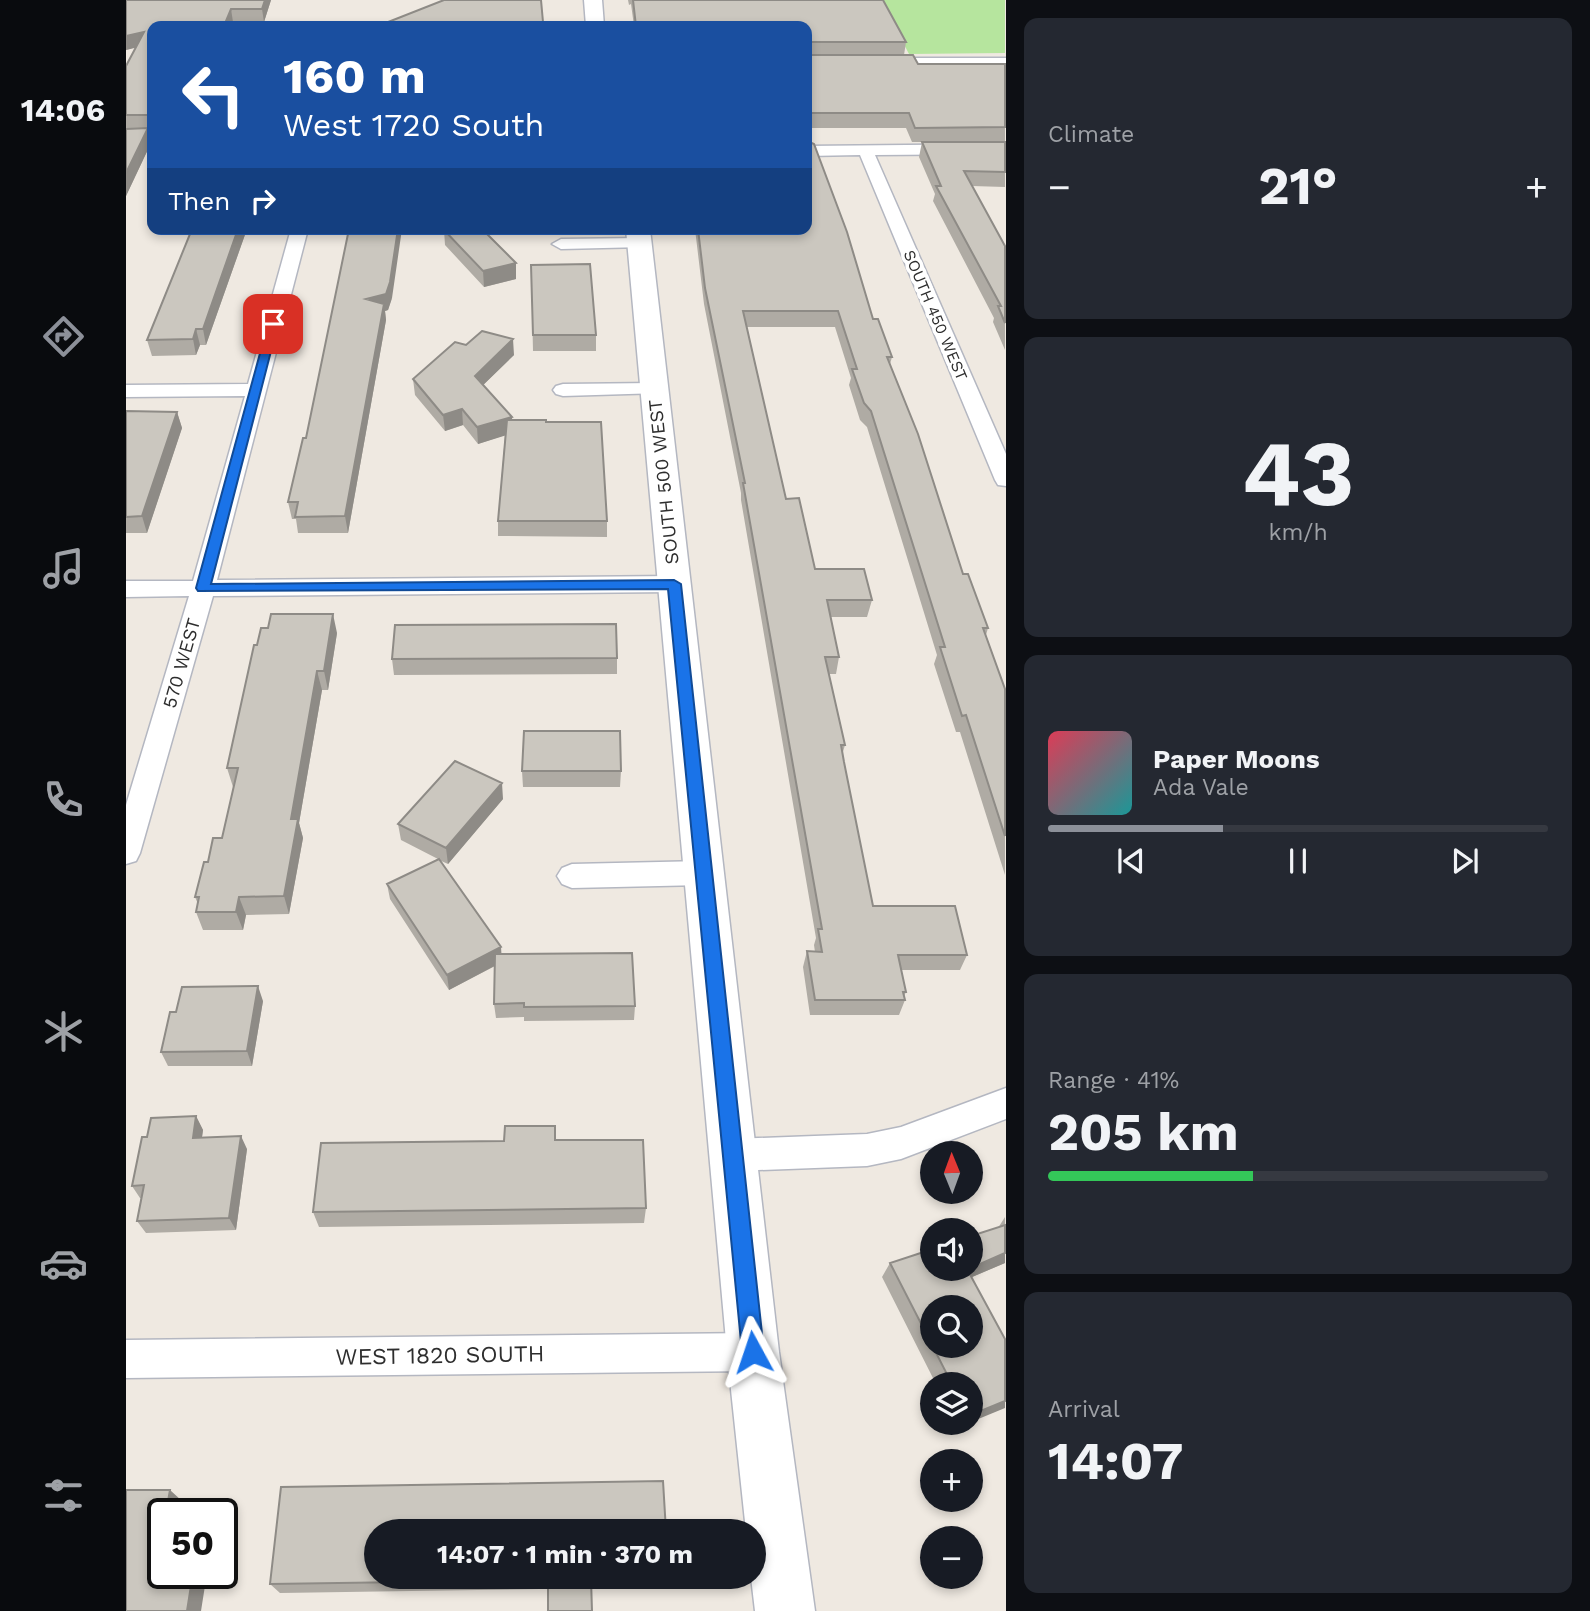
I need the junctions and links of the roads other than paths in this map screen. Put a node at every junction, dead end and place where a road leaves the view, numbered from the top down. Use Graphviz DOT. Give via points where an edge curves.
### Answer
graph roads {
  1 [pos="593,0"];
  2 [pos="595,21"];
  3 [pos="1006,61"];
  4 [pos="812,62"];
  5 [pos="1006,149"];
  6 [pos="866,150"];
  7 [pos="812,151"];
  8 [pos="298,235"];
  9 [pos="638,236"];
  10 [pos="561,244"];
  11 [pos="254,390"];
  12 [pos="563,390"];
  13 [pos="654,390"];
  14 [pos="126,391"];
  15 [pos="1006,480"];
  16 [pos="674,584"];
  17 [pos="203,588"];
  18 [pos="126,589"];
  19 [pos="126,853"];
  20 [pos="704,873"];
  21 [pos="572,876"];
  22 [pos="1006,1104"];
  23 [pos="734,1155"];
  24 [pos="753,1352"];
  25 [pos="126,1359"];
  26 [pos="785,1611"];
  1 -- 2 [label="main road"];
  3 -- 4 [label="street"];
  5 -- 6 [label="street"];
  6 -- 7 [label="street"];
  6 -- 15 [label="street, SOUTH 450 WEST"];
  8 -- 11 [label="street, 570 WEST"];
  9 -- 10 [label="street"];
  9 -- 13 [label="main road, SOUTH 500 WEST"];
  11 -- 14 [label="street"];
  11 -- 17 [label="street, 570 WEST"];
  12 -- 13 [label="street"];
  13 -- 16 [label="main road, SOUTH 500 WEST"];
  16 -- 17 [label="street"];
  16 -- 20 [label="main road, SOUTH 500 WEST"];
  17 -- 18 [label="street"];
  17 -- 19 [label="street, 570 WEST"];
  20 -- 21 [label="street"];
  20 -- 23 [label="main road, SOUTH 500 WEST"];
  22 -- 23 [label="street" via="901,1143 867,1150"];
  23 -- 24 [label="main road, SOUTH 500 WEST"];
  24 -- 25 [label="street, WEST 1820 SOUTH"];
  24 -- 26 [label="main road, SOUTH 500 WEST"];
}
